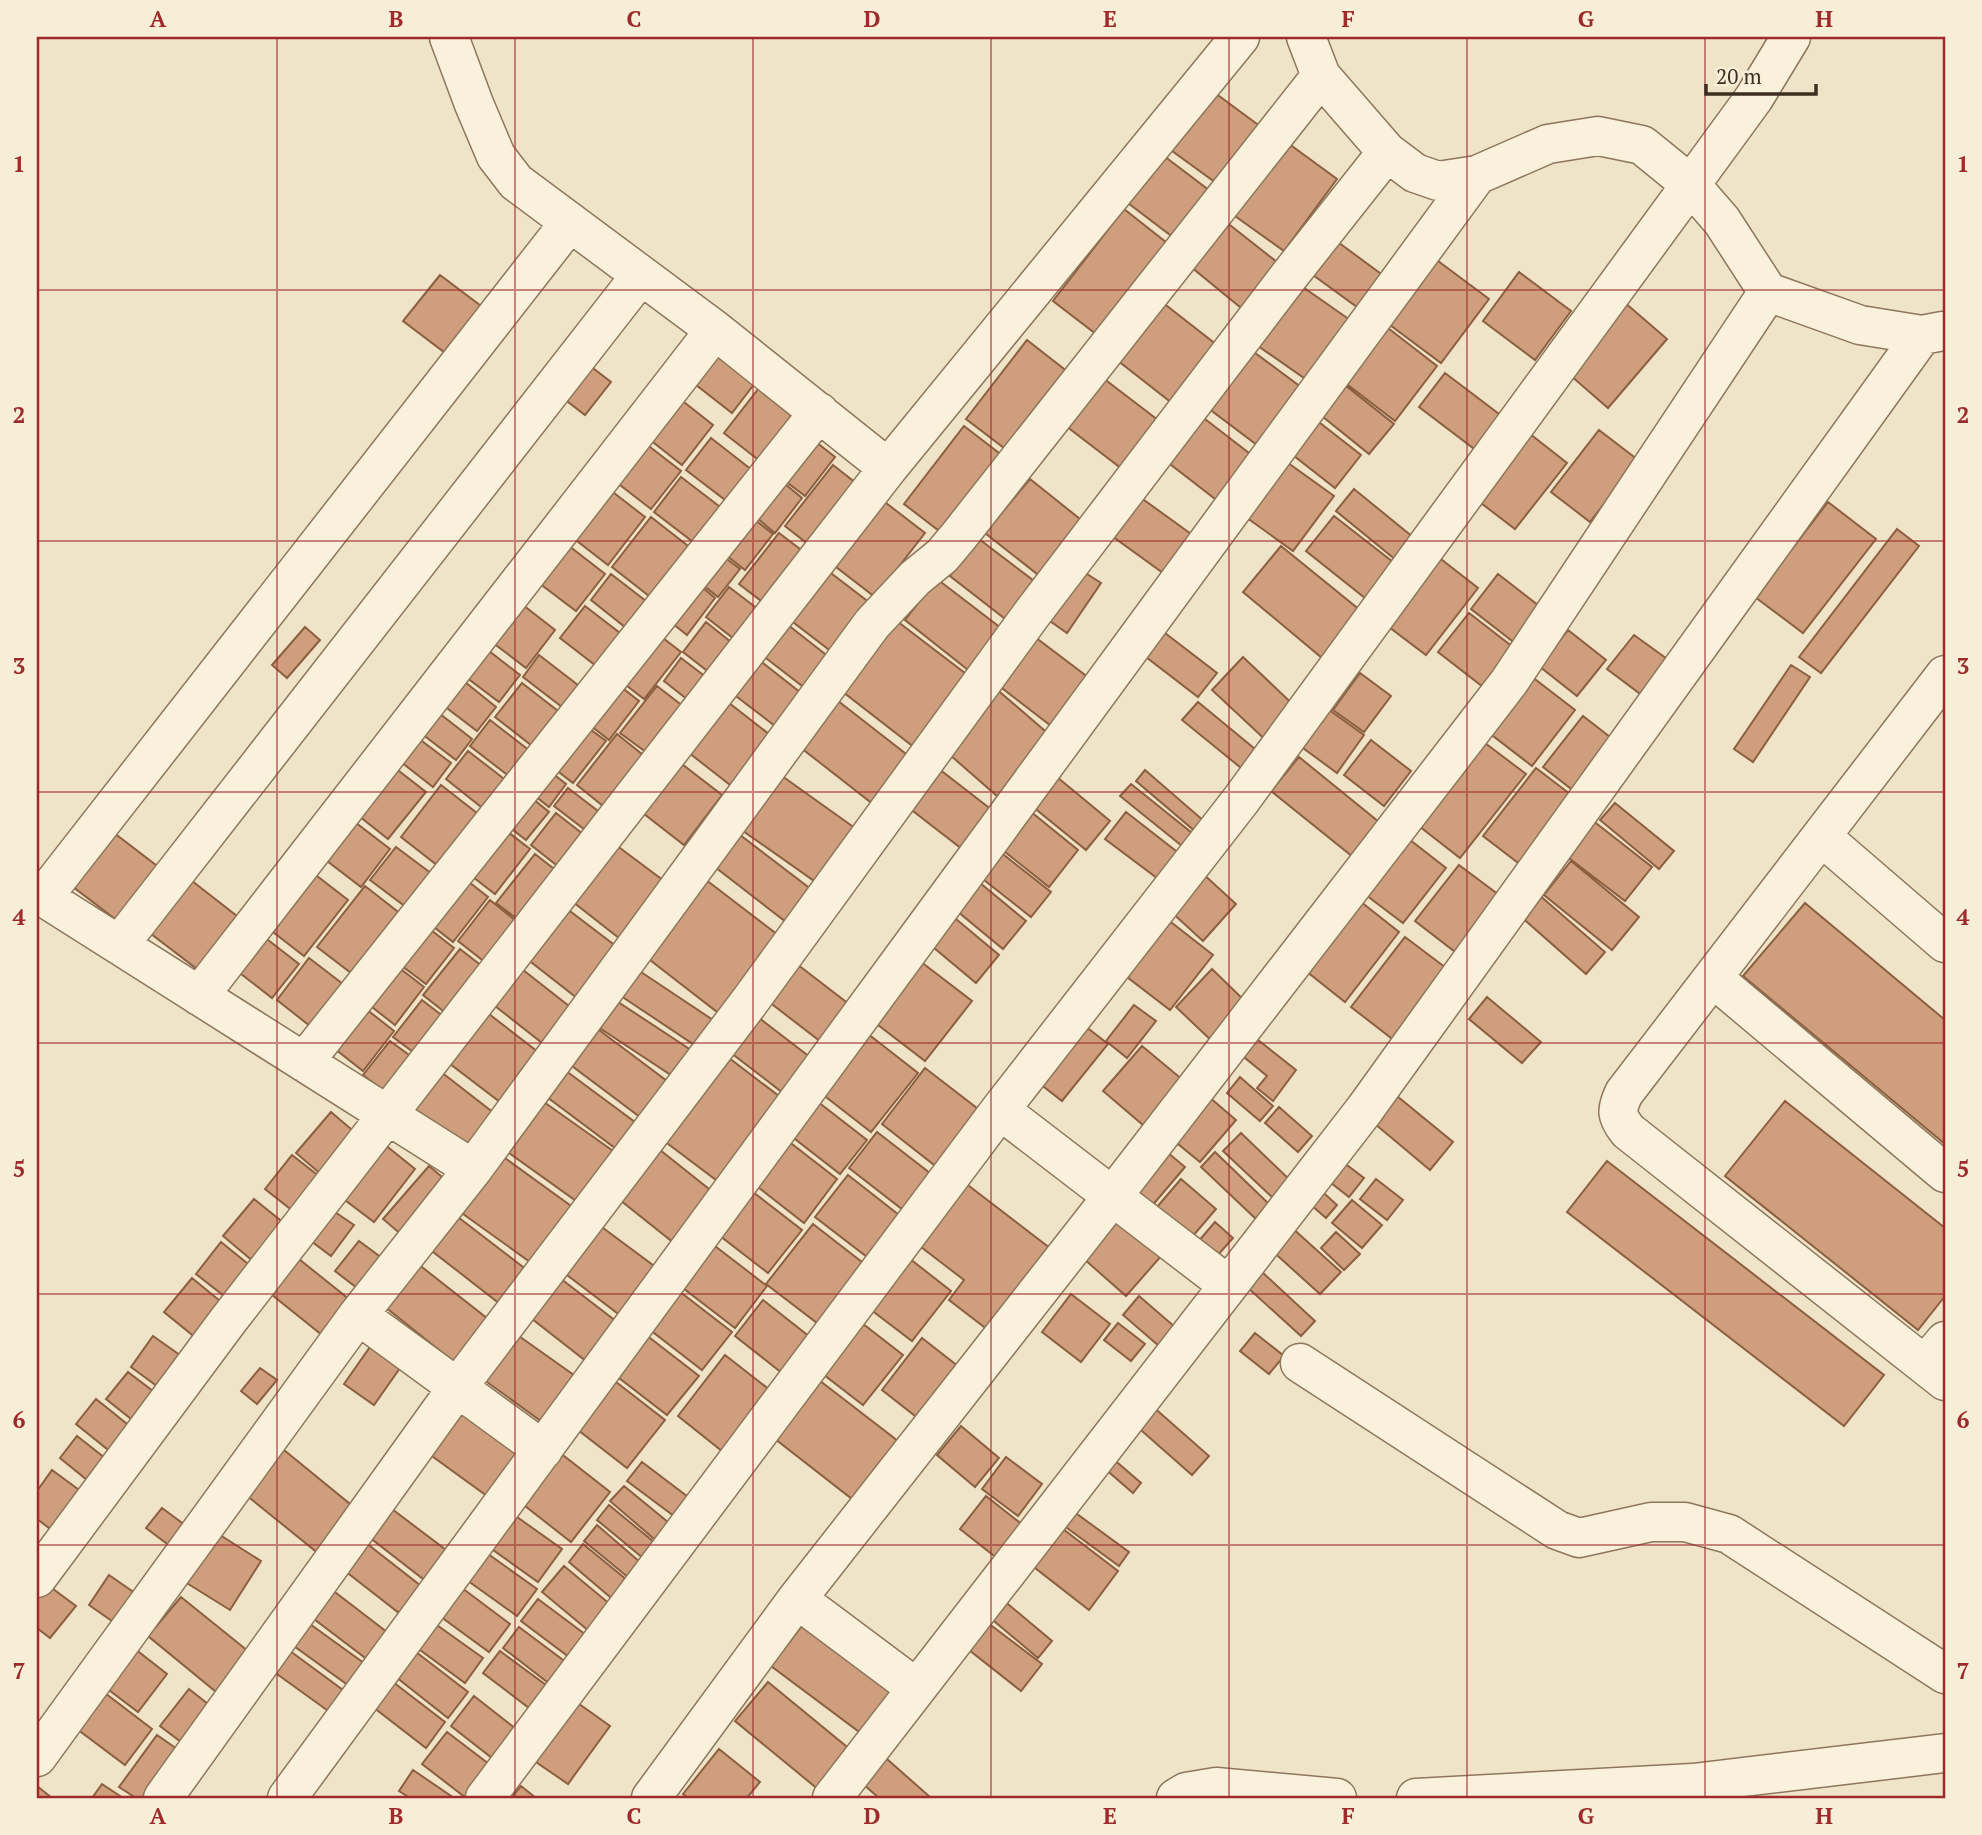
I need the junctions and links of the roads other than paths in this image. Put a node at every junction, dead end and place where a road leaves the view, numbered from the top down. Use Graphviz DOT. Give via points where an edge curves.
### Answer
graph roads {
  1 [pos="449,37"];
  2 [pos="1240,37"];
  3 [pos="1306,37"];
  4 [pos="1791,37"];
  5 [pos="1321,76"];
  6 [pos="1387,152"];
  7 [pos="1477,175"];
  8 [pos="1690,184"];
  9 [pos="570,222"];
  10 [pos="642,275"];
  11 [pos="1768,292"];
  12 [pos="715,330"];
  13 [pos="1933,333"];
  14 [pos="819,412"];
  15 [pos="888,468"];
  16 [pos="1945,676"];
  17 [pos="1822,837"];
  18 [pos="40,895"];
  19 [pos="1945,943"];
  20 [pos="119,946"];
  21 [pos="1713,978"];
  22 [pos="199,996"];
  23 [pos="303,1062"];
  24 [pos="1000,1110"];
  25 [pos="388,1115"];
  26 [pos="473,1169"];
  27 [pos="1945,1173"];
  28 [pos="1112,1197"];
  29 [pos="1228,1284"];
  30 [pos="358,1315"];
  31 [pos="1938,1362"];
  32 [pos="1300,1363"];
  33 [pos="457,1388"];
  34 [pos="543,1450"];
  35 [pos="37,1578"];
  36 [pos="797,1599"];
  37 [pos="1945,1674"];
  38 [pos="916,1688"];
  39 [pos="1945,1753"];
  40 [pos="37,1758"];
  41 [pos="163,1798"];
  42 [pos="287,1798"];
  43 [pos="485,1798"];
  44 [pos="651,1798"];
  45 [pos="832,1798"];
  46 [pos="1176,1798"];
  47 [pos="1337,1798"];
  48 [pos="1416,1798"];
  1 -- 9 [label="street" via="496,156 516,182"];
  2 -- 15 [label="street"];
  3 -- 5 [label="street"];
  4 -- 8 [label="street"];
  5 -- 6 [label="street"];
  5 -- 26 [label="street" via="950,547 872,624"];
  6 -- 7 [label="street" via="1415,173 1438,181"];
  6 -- 33 [label="street" via="1031,615 750,1001"];
  7 -- 8 [label="street" via="1548,144 1598,136 1642,145"];
  7 -- 34 [label="street"];
  8 -- 11 [label="street" via="1722,221"];
  8 -- 24 [label="street" via="1241,800"];
  9 -- 10 [label="street"];
  9 -- 18 [label="street"];
  10 -- 12 [label="street"];
  10 -- 20 [label="street"];
  11 -- 13 [label="street" via="1860,325"];
  11 -- 28 [label="street" via="1508,682"];
  12 -- 14 [label="street"];
  12 -- 22 [label="street"];
  13 -- 29 [label="street" via="1365,1109"];
  14 -- 15 [label="street"];
  14 -- 23 [label="street"];
  15 -- 25 [label="street"];
  16 -- 17 [label="street"];
  17 -- 19 [label="street"];
  17 -- 21 [label="street"];
  18 -- 20 [label="street"];
  20 -- 22 [label="street"];
  21 -- 27 [label="street"];
  21 -- 31 [label="street" via="1624,1093 1618,1105 1619,1120"];
  22 -- 23 [label="street"];
  23 -- 25 [label="street"];
  24 -- 28 [label="street"];
  24 -- 43 [label="street"];
  25 -- 26 [label="street"];
  25 -- 35 [label="street"];
  26 -- 30 [label="street"];
  28 -- 29 [label="street"];
  28 -- 36 [label="street"];
  29 -- 38 [label="street"];
  30 -- 33 [label="street"];
  30 -- 40 [label="street"];
  32 -- 37 [label="street" via="1557,1530 1579,1538 1651,1522 1685,1522 1729,1534"];
  33 -- 34 [label="street"];
  33 -- 41 [label="street"];
  34 -- 42 [label="street"];
  36 -- 38 [label="street"];
  36 -- 44 [label="street"];
  38 -- 45 [label="street"];
  39 -- 48 [label="street" via="1693,1783"];
  46 -- 47 [label="street" via="1216,1787"];
}
